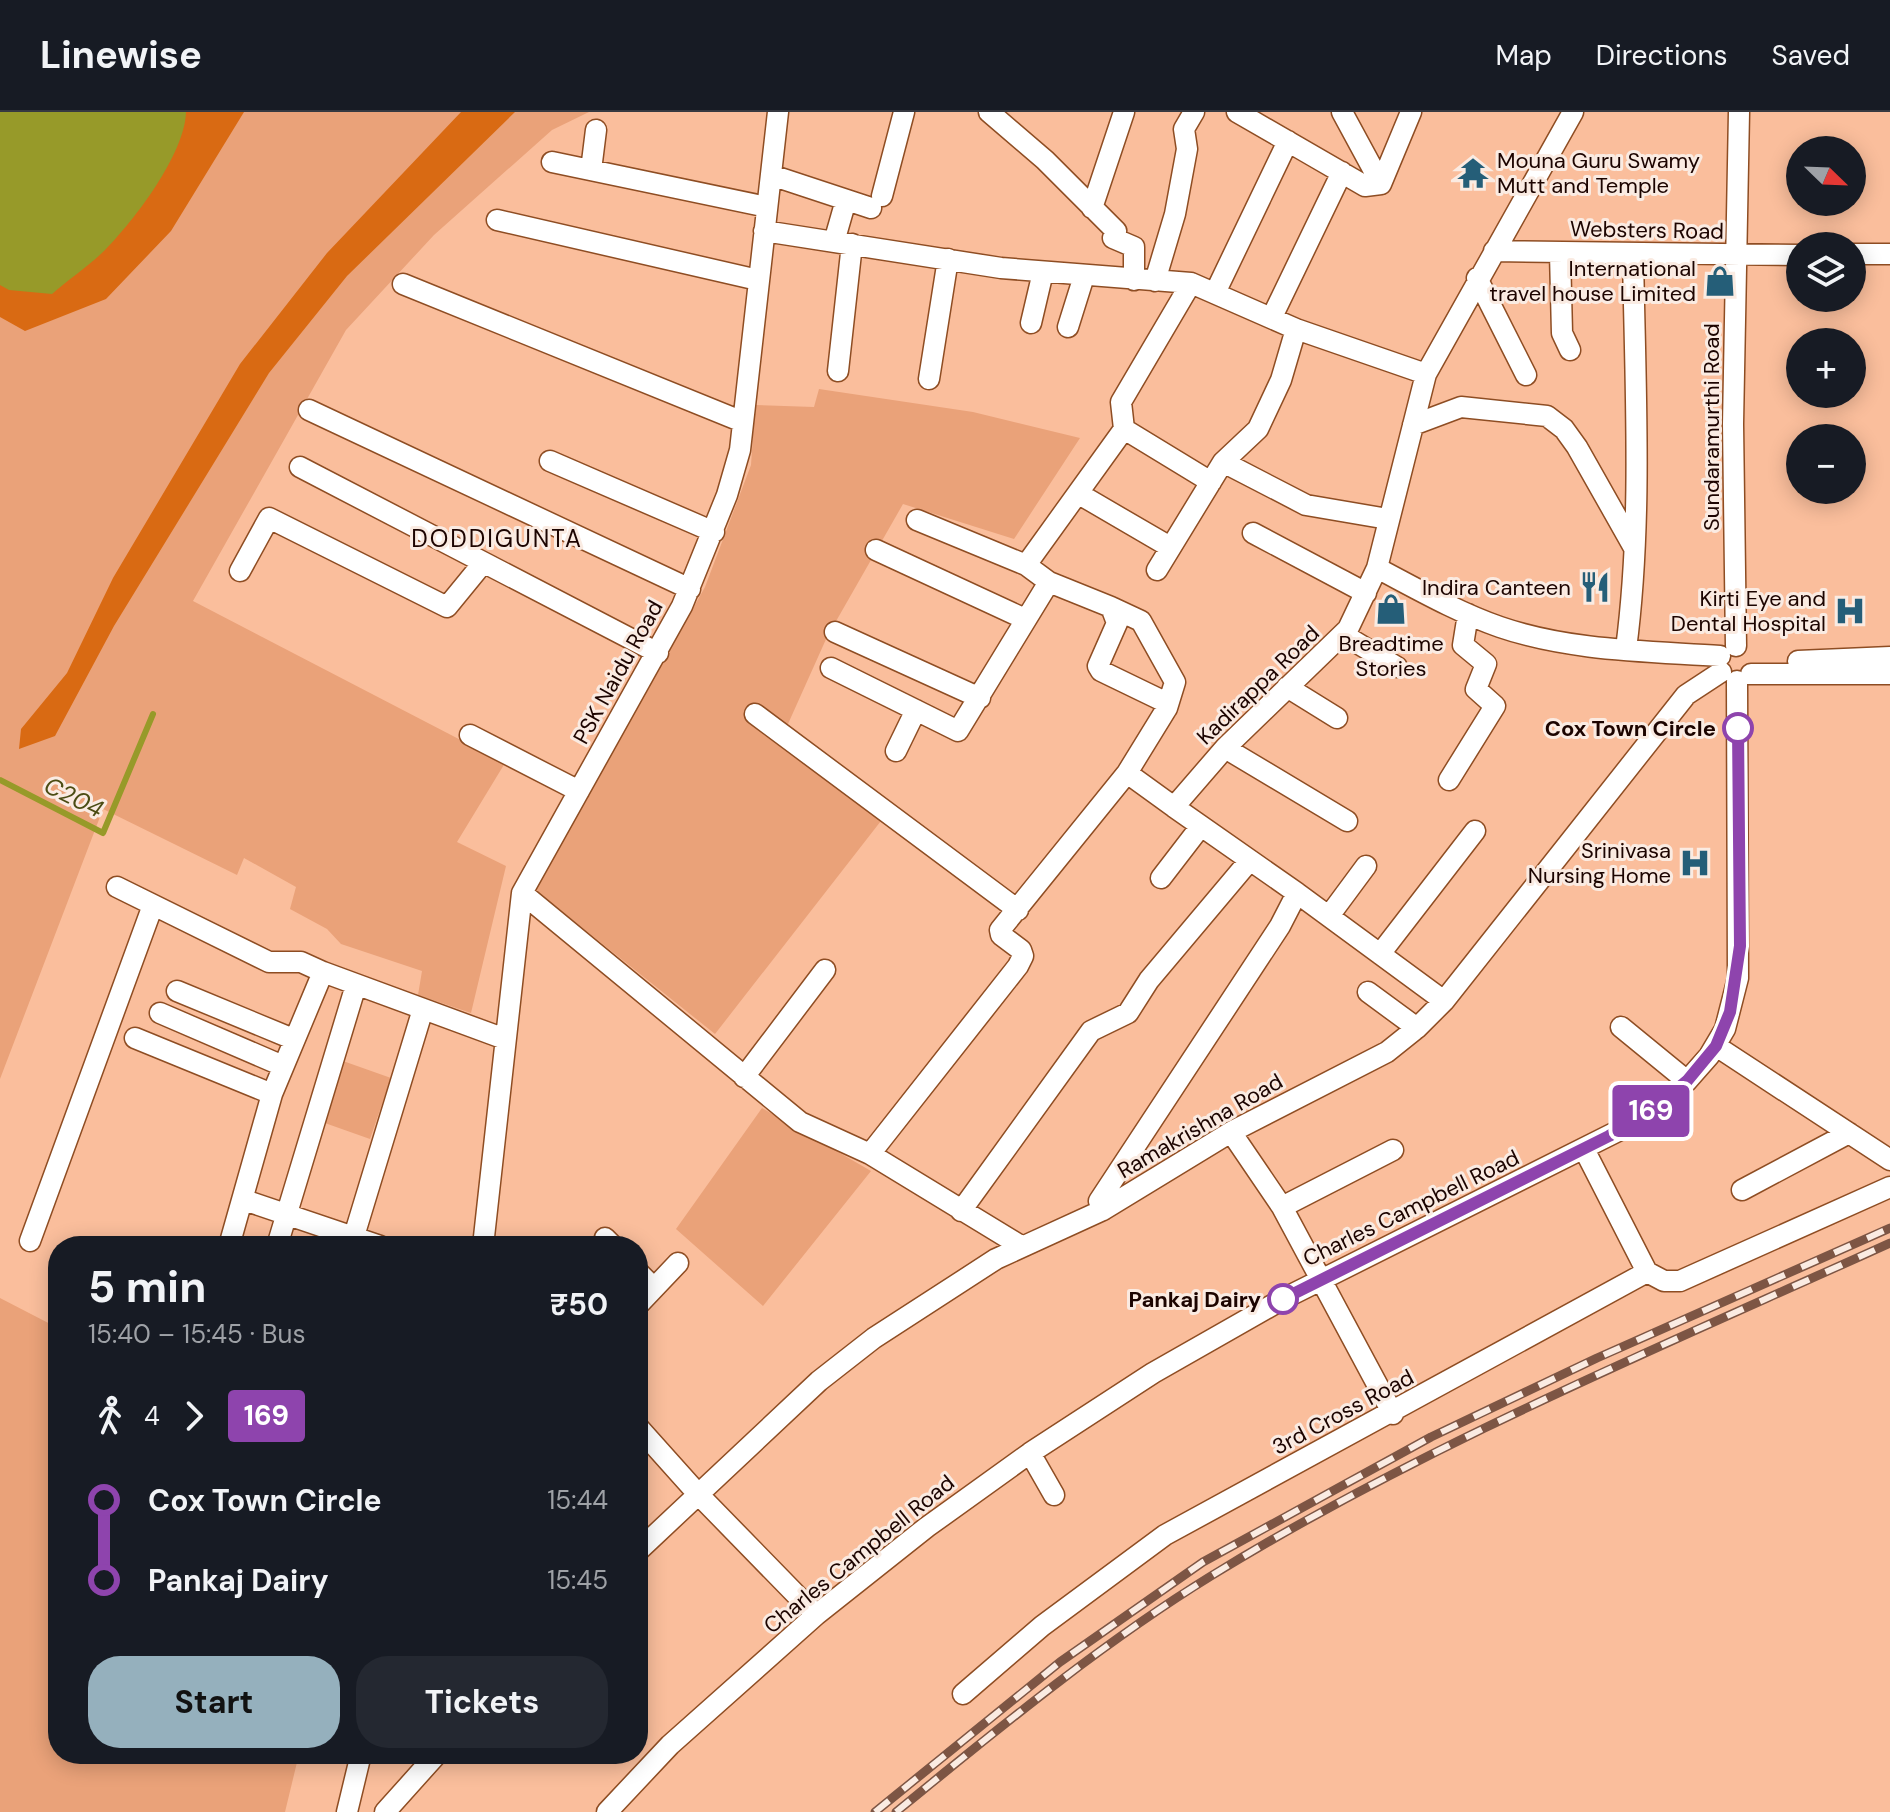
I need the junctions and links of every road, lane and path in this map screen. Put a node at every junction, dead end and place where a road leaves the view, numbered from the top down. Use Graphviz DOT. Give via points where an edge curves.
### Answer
graph roads {
  1 [pos="778,112"];
  2 [pos="904,112"];
  3 [pos="989,112"];
  4 [pos="1124,112"];
  5 [pos="1194,112"];
  6 [pos="1237,112"];
  7 [pos="1342,112"];
  8 [pos="1411,112"];
  9 [pos="1739,112"];
  10 [pos="1568,113"];
  11 [pos="596,130"];
  12 [pos="1288,141"];
  13 [pos="552,162"];
  14 [pos="591,170"];
  15 [pos="1342,172"];
  16 [pos="771,175"];
  17 [pos="1381,184"];
  18 [pos="846,200"];
  19 [pos="767,207"];
  20 [pos="1092,208"];
  21 [pos="497,220"];
  22 [pos="764,231"];
  23 [pos="843,243"];
  24 [pos="1494,251"];
  25 [pos="1560,253"];
  26 [pos="1633,254"];
  27 [pos="1866,254"];
  28 [pos="1890,254"];
  29 [pos="1786,255"];
  30 [pos="1736,256"];
  31 [pos="948,259"];
  32 [pos="1043,272"];
  33 [pos="1084,276"];
  34 [pos="1477,278"];
  35 [pos="758,280"];
  36 [pos="1134,280"];
  37 [pos="1155,281"];
  38 [pos="1191,283"];
  39 [pos="403,284"];
  40 [pos="1215,293"];
  41 [pos="1272,317"];
  42 [pos="1031,323"];
  43 [pos="1068,327"];
  44 [pos="1296,329"];
  45 [pos="1570,350"];
  46 [pos="838,371"];
  47 [pos="1426,374"];
  48 [pos="1526,375"];
  49 [pos="929,379"];
  50 [pos="309,410"];
  51 [pos="743,422"];
  52 [pos="1413,425"];
  53 [pos="1124,429"];
  54 [pos="550,461"];
  55 [pos="1223,462"];
  56 [pos="300,467"];
  57 [pos="1211,482"];
  58 [pos="1079,494"];
  59 [pos="1388,519"];
  60 [pos="917,520"];
  61 [pos="714,532"];
  62 [pos="1253,533"];
  63 [pos="1170,547"];
  64 [pos="1634,547"];
  65 [pos="876,550"];
  66 [pos="483,563"];
  67 [pos="1026,565"];
  68 [pos="1377,568"];
  69 [pos="1157,570"];
  70 [pos="240,571"];
  71 [pos="1049,582"];
  72 [pos="690,589"];
  73 [pos="1366,593"];
  74 [pos="1111,607"];
  75 [pos="1468,614"];
  76 [pos="1025,619"];
  77 [pos="835,632"];
  78 [pos="1344,635"];
  79 [pos="1626,649"];
  80 [pos="658,653"];
  81 [pos="1890,657"];
  82 [pos="1737,665"];
  83 [pos="1397,667"];
  84 [pos="831,668"];
  85 [pos="1890,674"];
  86 [pos="1287,687"];
  87 [pos="980,698"];
  88 [pos="1167,708"];
  89 [pos="916,710"];
  90 [pos="755,714"];
  91 [pos="1337,718"];
  92 [pos="470,735"];
  93 [pos="1225,748"];
  94 [pos="896,751"];
  95 [pos="1127,773"];
  96 [pos="1449,780"];
  97 [pos="579,791"];
  98 [pos="1174,807"];
  99 [pos="1347,821"];
  100 [pos="1201,826"];
  101 [pos="1475,831"];
  102 [pos="1250,860"];
  103 [pos="1366,866"];
  104 [pos="1161,878"];
  105 [pos="117,887"];
  106 [pos="522,893"];
  107 [pos="1297,893"];
  108 [pos="153,905"];
  109 [pos="1018,910"];
  110 [pos="1329,916"];
  111 [pos="1380,954"];
  112 [pos="825,970"];
  113 [pos="323,972"];
  114 [pos="356,985"];
  115 [pos="177,991"];
  116 [pos="1368,992"];
  117 [pos="1444,1001"];
  118 [pos="423,1009"];
  119 [pos="160,1013"];
  120 [pos="1621,1027"];
  121 [pos="1417,1028"];
  122 [pos="135,1038"];
  123 [pos="293,1039"];
  124 [pos="505,1039"];
  125 [pos="1716,1046"];
  126 [pos="283,1066"];
  127 [pos="744,1077"];
  128 [pos="1687,1081"];
  129 [pos="272,1094"];
  130 [pos="1231,1132"];
  131 [pos="1849,1133"];
  132 [pos="1584,1149"];
  133 [pos="1393,1150"];
  134 [pos="870,1154"];
  135 [pos="1890,1160"];
  136 [pos="1890,1187"];
  137 [pos="1742,1190"];
  138 [pos="244,1200"];
  139 [pos="1282,1207"];
  140 [pos="1103,1210"];
  141 [pos="961,1211"];
  142 [pos="286,1214"];
  143 [pos="232,1236"];
  144 [pos="280,1236"];
  145 [pos="338,1236"];
  146 [pos="354,1236"];
  147 [pos="484,1236"];
  148 [pos="30,1241"];
  149 [pos="1021,1246"];
  150 [pos="678,1263"];
  151 [pos="1647,1272"];
  152 [pos="1319,1280"];
  153 [pos="648,1282"];
  154 [pos="654,1288"];
  155 [pos="648,1294"];
  156 [pos="1393,1414"];
  157 [pos="648,1438"];
  158 [pos="1030,1453"];
  159 [pos="698,1494"];
  160 [pos="1054,1495"];
  161 [pos="648,1542"];
  162 [pos="816,1615"];
  163 [pos="963,1694"];
  164 [pos="359,1764"];
  165 [pos="428,1764"];
  166 [pos="347,1812"];
  167 [pos="385,1812"];
  168 [pos="607,1812"];
  1 -- 16 [label="street, PSK Naidu Road"];
  2 -- 18 [label="street" via="877,202"];
  3 -- 20 [label="street"];
  4 -- 20 [label="street"];
  5 -- 37 [label="street" via="1184,129 1187,149 1175,214"];
  6 -- 12 [label="street"];
  7 -- 17 [label="street"];
  8 -- 17 [label="street"];
  9 -- 30 [label="street, Sundaramurthi Road"];
  10 -- 24 [label="street, Kadirappa Road"];
  11 -- 14 [label="street"];
  12 -- 15 [label="street"];
  12 -- 40 [label="street"];
  13 -- 14 [label="street"];
  14 -- 19 [label="street"];
  15 -- 17 [label="street" via="1365,186"];
  15 -- 41 [label="street"];
  16 -- 18 [label="street"];
  16 -- 19 [label="street, PSK Naidu Road"];
  18 -- 23 [label="street"];
  19 -- 22 [label="street, PSK Naidu Road"];
  20 -- 36 [label="street" via="1116,231 1113,238 1134,247"];
  21 -- 35 [label="street"];
  22 -- 23 [label="street"];
  22 -- 35 [label="street, PSK Naidu Road"];
  23 -- 31 [label="street"];
  23 -- 46 [label="street"];
  24 -- 25 [label="street, Websters Road"];
  24 -- 34 [label="street, Kadirappa Road"];
  25 -- 26 [label="street, Websters Road"];
  25 -- 45 [label="street" via="1562,333"];
  26 -- 30 [label="street, Websters Road"];
  26 -- 64 [label="street"];
  27 -- 28 [label="street"];
  29 -- 30 [label="street, Websters Road"];
  30 -- 82 [label="street, Sundaramurthi Road"];
  31 -- 32 [label="street"];
  31 -- 49 [label="street"];
  32 -- 33 [label="street"];
  32 -- 42 [label="street"];
  33 -- 36 [label="street"];
  33 -- 43 [label="street"];
  34 -- 47 [label="street, Kadirappa Road"];
  34 -- 48 [label="street"];
  35 -- 51 [label="street, PSK Naidu Road"];
  36 -- 37 [label="street"];
  37 -- 38 [label="street"];
  38 -- 40 [label="street"];
  38 -- 53 [label="street" via="1121,402"];
  39 -- 51 [label="street"];
  40 -- 41 [label="street"];
  41 -- 44 [label="street"];
  44 -- 47 [label="street"];
  44 -- 55 [label="street" via="1281,380 1258,429"];
  47 -- 52 [label="street, Kadirappa Road"];
  50 -- 72 [label="street"];
  51 -- 61 [label="street, PSK Naidu Road" via="737,464"];
  52 -- 59 [label="street, Kadirappa Road"];
  52 -- 64 [label="street" via="1461,407 1547,416 1577,447"];
  53 -- 57 [label="street"];
  53 -- 58 [label="street"];
  54 -- 61 [label="street"];
  55 -- 57 [label="street"];
  55 -- 59 [label="street" via="1306,505"];
  56 -- 66 [label="street"];
  57 -- 63 [label="street"];
  58 -- 63 [label="street"];
  58 -- 67 [label="street"];
  59 -- 68 [label="street, Kadirappa Road"];
  60 -- 67 [label="street"];
  61 -- 72 [label="street, PSK Naidu Road"];
  62 -- 73 [label="street"];
  63 -- 69 [label="street"];
  64 -- 79 [label="street"];
  65 -- 76 [label="street"];
  66 -- 70 [label="street" via="447,607 269,518"];
  66 -- 80 [label="street"];
  67 -- 71 [label="street"];
  68 -- 73 [label="street, Kadirappa Road"];
  68 -- 75 [label="street"];
  71 -- 74 [label="street"];
  71 -- 76 [label="street"];
  72 -- 80 [label="street, PSK Naidu Road"];
  73 -- 78 [label="street, Kadirappa Road"];
  74 -- 88 [label="street" via="1141,621 1175,682"];
  74 -- 88 [label="street" via="1117,623 1098,666"];
  75 -- 79 [label="street" via="1531,636"];
  75 -- 96 [label="street" via="1463,645 1486,664 1476,689 1495,706"];
  76 -- 87 [label="street"];
  77 -- 87 [label="street"];
  78 -- 83 [label="street"];
  78 -- 86 [label="street, Kadirappa Road"];
  79 -- 82 [label="street"];
  80 -- 97 [label="street, PSK Naidu Road"];
  81 -- 82 [label="street"];
  82 -- 85 [label="street"];
  82 -- 117 [label="street, Ramakrishna Road" via="1686,695"];
  82 -- 125 [label="street, Charles Campbell Road" via="1739,960 1734,999"];
  84 -- 89 [label="street"];
  86 -- 91 [label="street"];
  86 -- 93 [label="street, Kadirappa Road"];
  87 -- 89 [label="street" via="958,731"];
  88 -- 95 [label="street"];
  89 -- 94 [label="street"];
  90 -- 109 [label="street"];
  92 -- 97 [label="street"];
  93 -- 98 [label="street, Kadirappa Road"];
  93 -- 99 [label="street"];
  95 -- 98 [label="street"];
  95 -- 109 [label="street"];
  97 -- 106 [label="street, PSK Naidu Road"];
  98 -- 100 [label="street"];
  100 -- 102 [label="street"];
  100 -- 104 [label="street"];
  101 -- 111 [label="street"];
  102 -- 107 [label="street"];
  102 -- 141 [label="street" via="1149,980 1128,1013 1091,1031"];
  103 -- 110 [label="street"];
  105 -- 108 [label="street"];
  106 -- 124 [label="street, PSK Naidu Road"];
  106 -- 127 [label="street"];
  107 -- 110 [label="street"];
  107 -- 140 [label="street" via="1099,1201"];
  108 -- 113 [label="street" via="269,962 301,962"];
  108 -- 148 [label="street"];
  109 -- 134 [label="street" via="999,933 1021,950 1018,966"];
  110 -- 111 [label="street"];
  111 -- 117 [label="street"];
  112 -- 127 [label="street"];
  113 -- 114 [label="street"];
  113 -- 123 [label="street"];
  114 -- 118 [label="street"];
  114 -- 142 [label="street"];
  115 -- 123 [label="street"];
  116 -- 121 [label="street"];
  117 -- 121 [label="street, Ramakrishna Road"];
  118 -- 124 [label="street"];
  118 -- 146 [label="street"];
  119 -- 126 [label="street"];
  120 -- 128 [label="street"];
  121 -- 130 [label="street, Ramakrishna Road" via="1387,1052"];
  122 -- 129 [label="street"];
  123 -- 126 [label="street"];
  124 -- 147 [label="street, PSK Naidu Road"];
  125 -- 128 [label="street, Charles Campbell Road"];
  125 -- 131 [label="street"];
  126 -- 129 [label="street"];
  127 -- 134 [label="street" via="800,1122"];
  128 -- 132 [label="street, Charles Campbell Road" via="1647,1114"];
  129 -- 138 [label="street"];
  130 -- 139 [label="street"];
  130 -- 140 [label="street, Ramakrishna Road"];
  131 -- 135 [label="street"];
  131 -- 137 [label="street"];
  132 -- 151 [label="street"];
  132 -- 152 [label="street, Charles Campbell Road"];
  133 -- 139 [label="street"];
  134 -- 141 [label="street"];
  136 -- 151 [label="street" via="1680,1281 1664,1281"];
  138 -- 142 [label="street"];
  138 -- 143 [label="street"];
  139 -- 152 [label="street"];
  140 -- 149 [label="street, Ramakrishna Road"];
  141 -- 149 [label="street"];
  142 -- 144 [label="street"];
  142 -- 145 [label="street"];
  149 -- 159 [label="street, Ramakrishna Road" via="843,1360"];
  150 -- 154 [label="street"];
  151 -- 156 [label="street, 3rd Cross Road"];
  152 -- 156 [label="street"];
  152 -- 158 [label="street, Charles Campbell Road" via="1153,1373"];
  153 -- 154 [label="street"];
  154 -- 155 [label="street"];
  156 -- 163 [label="street, 3rd Cross Road" via="1165,1535 1042,1626"];
  157 -- 159 [label="street"];
  158 -- 160 [label="street"];
  158 -- 162 [label="street, Charles Campbell Road"];
  159 -- 161 [label="street, Ramakrishna Road"];
  159 -- 162 [label="street"];
  162 -- 168 [label="street, Charles Campbell Road" via="670,1745"];
  164 -- 166 [label="street"];
  165 -- 167 [label="street"];
}
